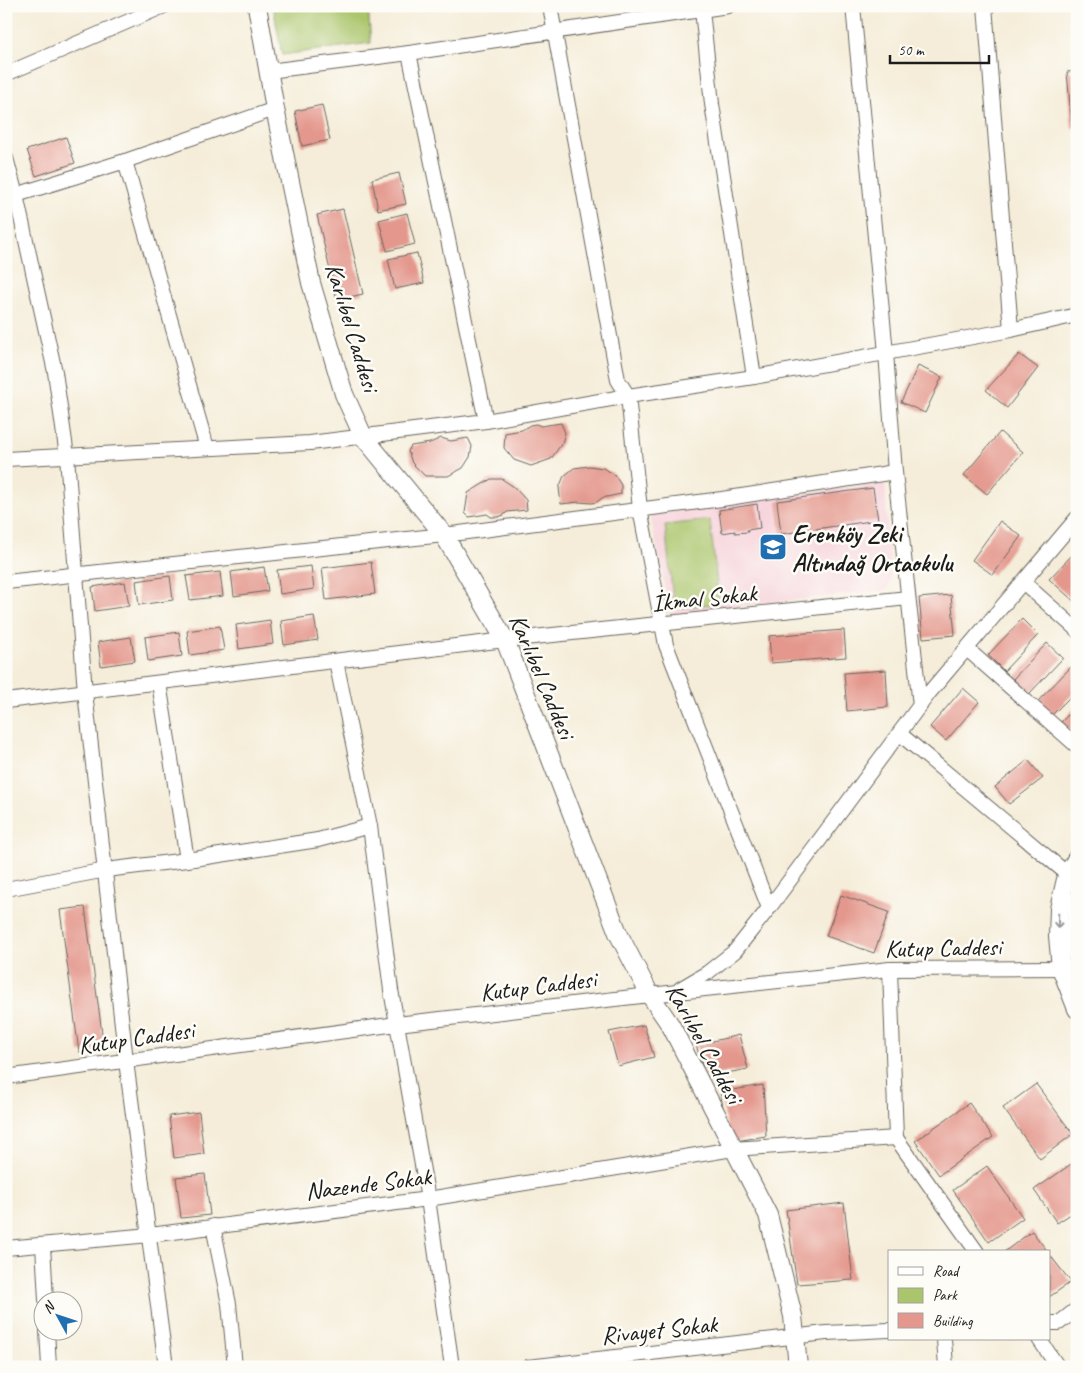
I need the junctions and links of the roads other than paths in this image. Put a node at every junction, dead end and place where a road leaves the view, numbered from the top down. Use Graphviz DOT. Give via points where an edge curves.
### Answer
graph roads {
  1 [pos="164,6"];
  2 [pos="257,6"];
  3 [pos="550,6"];
  4 [pos="728,6"];
  5 [pos="853,6"];
  6 [pos="985,6"];
  7 [pos="702,10"];
  8 [pos="556,31"];
  9 [pos="409,53"];
  10 [pos="269,72"];
  11 [pos="6,74"];
  12 [pos="275,109"];
  13 [pos="6,158"];
  14 [pos="125,160"];
  15 [pos="16,195"];
  16 [pos="1077,315"];
  17 [pos="1010,330"];
  18 [pos="886,353"];
  19 [pos="754,377"];
  20 [pos="628,396"];
  21 [pos="486,420"];
  22 [pos="363,436"];
  23 [pos="207,448"];
  24 [pos="67,456"];
  25 [pos="6,459"];
  26 [pos="895,472"];
  27 [pos="640,509"];
  28 [pos="1077,518"];
  29 [pos="444,535"];
  30 [pos="76,575"];
  31 [pos="6,582"];
  32 [pos="1023,582"];
  33 [pos="908,598"];
  34 [pos="663,623"];
  35 [pos="1077,630"];
  36 [pos="505,640"];
  37 [pos="967,649"];
  38 [pos="336,661"];
  39 [pos="159,683"];
  40 [pos="86,692"];
  41 [pos="6,701"];
  42 [pos="920,706"];
  43 [pos="900,734"];
  44 [pos="1077,746"];
  45 [pos="370,826"];
  46 [pos="1077,858"];
  47 [pos="186,860"];
  48 [pos="106,870"];
  49 [pos="1072,879"];
  50 [pos="6,888"];
  51 [pos="1077,901"];
  52 [pos="769,908"];
  53 [pos="1077,953"];
  54 [pos="1069,968"];
  55 [pos="890,969"];
  56 [pos="675,992"];
  57 [pos="650,995"];
  58 [pos="1077,1009"];
  59 [pos="397,1024"];
  60 [pos="126,1061"];
  61 [pos="6,1077"];
  62 [pos="896,1138"];
  63 [pos="733,1149"];
  64 [pos="428,1199"];
  65 [pos="213,1226"];
  66 [pos="150,1235"];
  67 [pos="43,1245"];
  68 [pos="6,1248"];
  69 [pos="976,1250"];
  70 [pos="45,1290"];
  71 [pos="1077,1309"];
  72 [pos="1050,1324"];
  73 [pos="888,1330"];
  74 [pos="795,1336"];
  75 [pos="48,1340"];
  76 [pos="944,1340"];
  77 [pos="1041,1340"];
  78 [pos="613,1362"];
  79 [pos="49,1367"];
  80 [pos="166,1367"];
  81 [pos="234,1367"];
  82 [pos="452,1367"];
  83 [pos="528,1367"];
  84 [pos="798,1367"];
  85 [pos="946,1367"];
  86 [pos="1058,1367"];
  1 -- 11 [label="street"];
  2 -- 10 [label="street, Karlıbel Caddesi"];
  3 -- 8 [label="street"];
  4 -- 7 [label="street"];
  5 -- 18 [label="street"];
  6 -- 17 [label="street"];
  7 -- 8 [label="street"];
  7 -- 19 [label="street" via="712,104"];
  8 -- 9 [label="street"];
  8 -- 20 [label="street" via="618,380"];
  9 -- 10 [label="street"];
  9 -- 21 [label="street"];
  10 -- 12 [label="street, Karlıbel Caddesi"];
  12 -- 14 [label="street"];
  12 -- 22 [label="street, Karlıbel Caddesi" via="311,283 344,394"];
  13 -- 15 [label="street"];
  14 -- 15 [label="street"];
  14 -- 23 [label="street"];
  15 -- 24 [label="street" via="55,372"];
  16 -- 17 [label="street"];
  17 -- 18 [label="street"];
  18 -- 19 [label="street"];
  18 -- 26 [label="street"];
  19 -- 20 [label="street"];
  20 -- 21 [label="street"];
  20 -- 27 [label="street"];
  21 -- 22 [label="street"];
  22 -- 23 [label="street"];
  22 -- 29 [label="street, Karlıbel Caddesi"];
  23 -- 24 [label="street"];
  24 -- 25 [label="street"];
  24 -- 30 [label="street"];
  26 -- 27 [label="street"];
  26 -- 33 [label="street"];
  27 -- 29 [label="street"];
  27 -- 34 [label="street"];
  28 -- 32 [label="street"];
  29 -- 30 [label="street"];
  29 -- 36 [label="street, Karlıbel Caddesi"];
  30 -- 31 [label="street"];
  30 -- 40 [label="street"];
  32 -- 35 [label="street"];
  32 -- 37 [label="street"];
  33 -- 34 [label="street, İkmal Sokak"];
  33 -- 42 [label="street"];
  34 -- 36 [label="street, İkmal Sokak"];
  34 -- 52 [label="street" via="666,644"];
  36 -- 38 [label="street, İkmal Sokak"];
  36 -- 57 [label="street, Karlıbel Caddesi" via="618,933"];
  37 -- 42 [label="street"];
  37 -- 44 [label="street"];
  38 -- 39 [label="street, İkmal Sokak"];
  38 -- 45 [label="street"];
  39 -- 40 [label="street, İkmal Sokak"];
  39 -- 47 [label="street"];
  40 -- 41 [label="street, İkmal Sokak"];
  40 -- 48 [label="street"];
  42 -- 43 [label="street"];
  43 -- 49 [label="street"];
  43 -- 52 [label="street"];
  45 -- 47 [label="street" via="318,840"];
  45 -- 59 [label="street"];
  46 -- 49 [label="street"];
  47 -- 48 [label="street"];
  48 -- 50 [label="street"];
  48 -- 60 [label="street"];
  49 -- 54 [label="street, one-way" via="1059,909 1058,936"];
  51 -- 53 [label="street"];
  52 -- 56 [label="street" via="735,950 707,974"];
  54 -- 55 [label="street, Kutup Caddesi"];
  54 -- 58 [label="street"];
  55 -- 56 [label="street, Kutup Caddesi"];
  55 -- 62 [label="street"];
  56 -- 57 [label="street, Kutup Caddesi"];
  57 -- 59 [label="street, Kutup Caddesi"];
  57 -- 63 [label="street, Karlıbel Caddesi" via="671,1026"];
  59 -- 60 [label="street, Kutup Caddesi"];
  59 -- 64 [label="street"];
  60 -- 61 [label="street, Kutup Caddesi"];
  60 -- 66 [label="street"];
  62 -- 63 [label="street, Nazende Sokak"];
  62 -- 69 [label="street"];
  63 -- 64 [label="street, Nazende Sokak"];
  63 -- 74 [label="street, Karlıbel Caddesi" via="768,1215"];
  64 -- 65 [label="street, Nazende Sokak"];
  64 -- 82 [label="street"];
  65 -- 66 [label="street, Nazende Sokak"];
  65 -- 81 [label="street" via="229,1304"];
  66 -- 67 [label="street, Nazende Sokak"];
  66 -- 80 [label="street"];
  67 -- 68 [label="street, Nazende Sokak"];
  67 -- 70 [label="street"];
  71 -- 72 [label="street" via="1059,1323"];
  73 -- 74 [label="street, Rivayet Sokak"];
  74 -- 78 [label="street, Rivayet Sokak"];
  74 -- 84 [label="street, Karlıbel Caddesi"];
  75 -- 79 [label="street"];
  76 -- 85 [label="street"];
  77 -- 86 [label="street"];
  78 -- 83 [label="street, Rivayet Sokak"];
}
